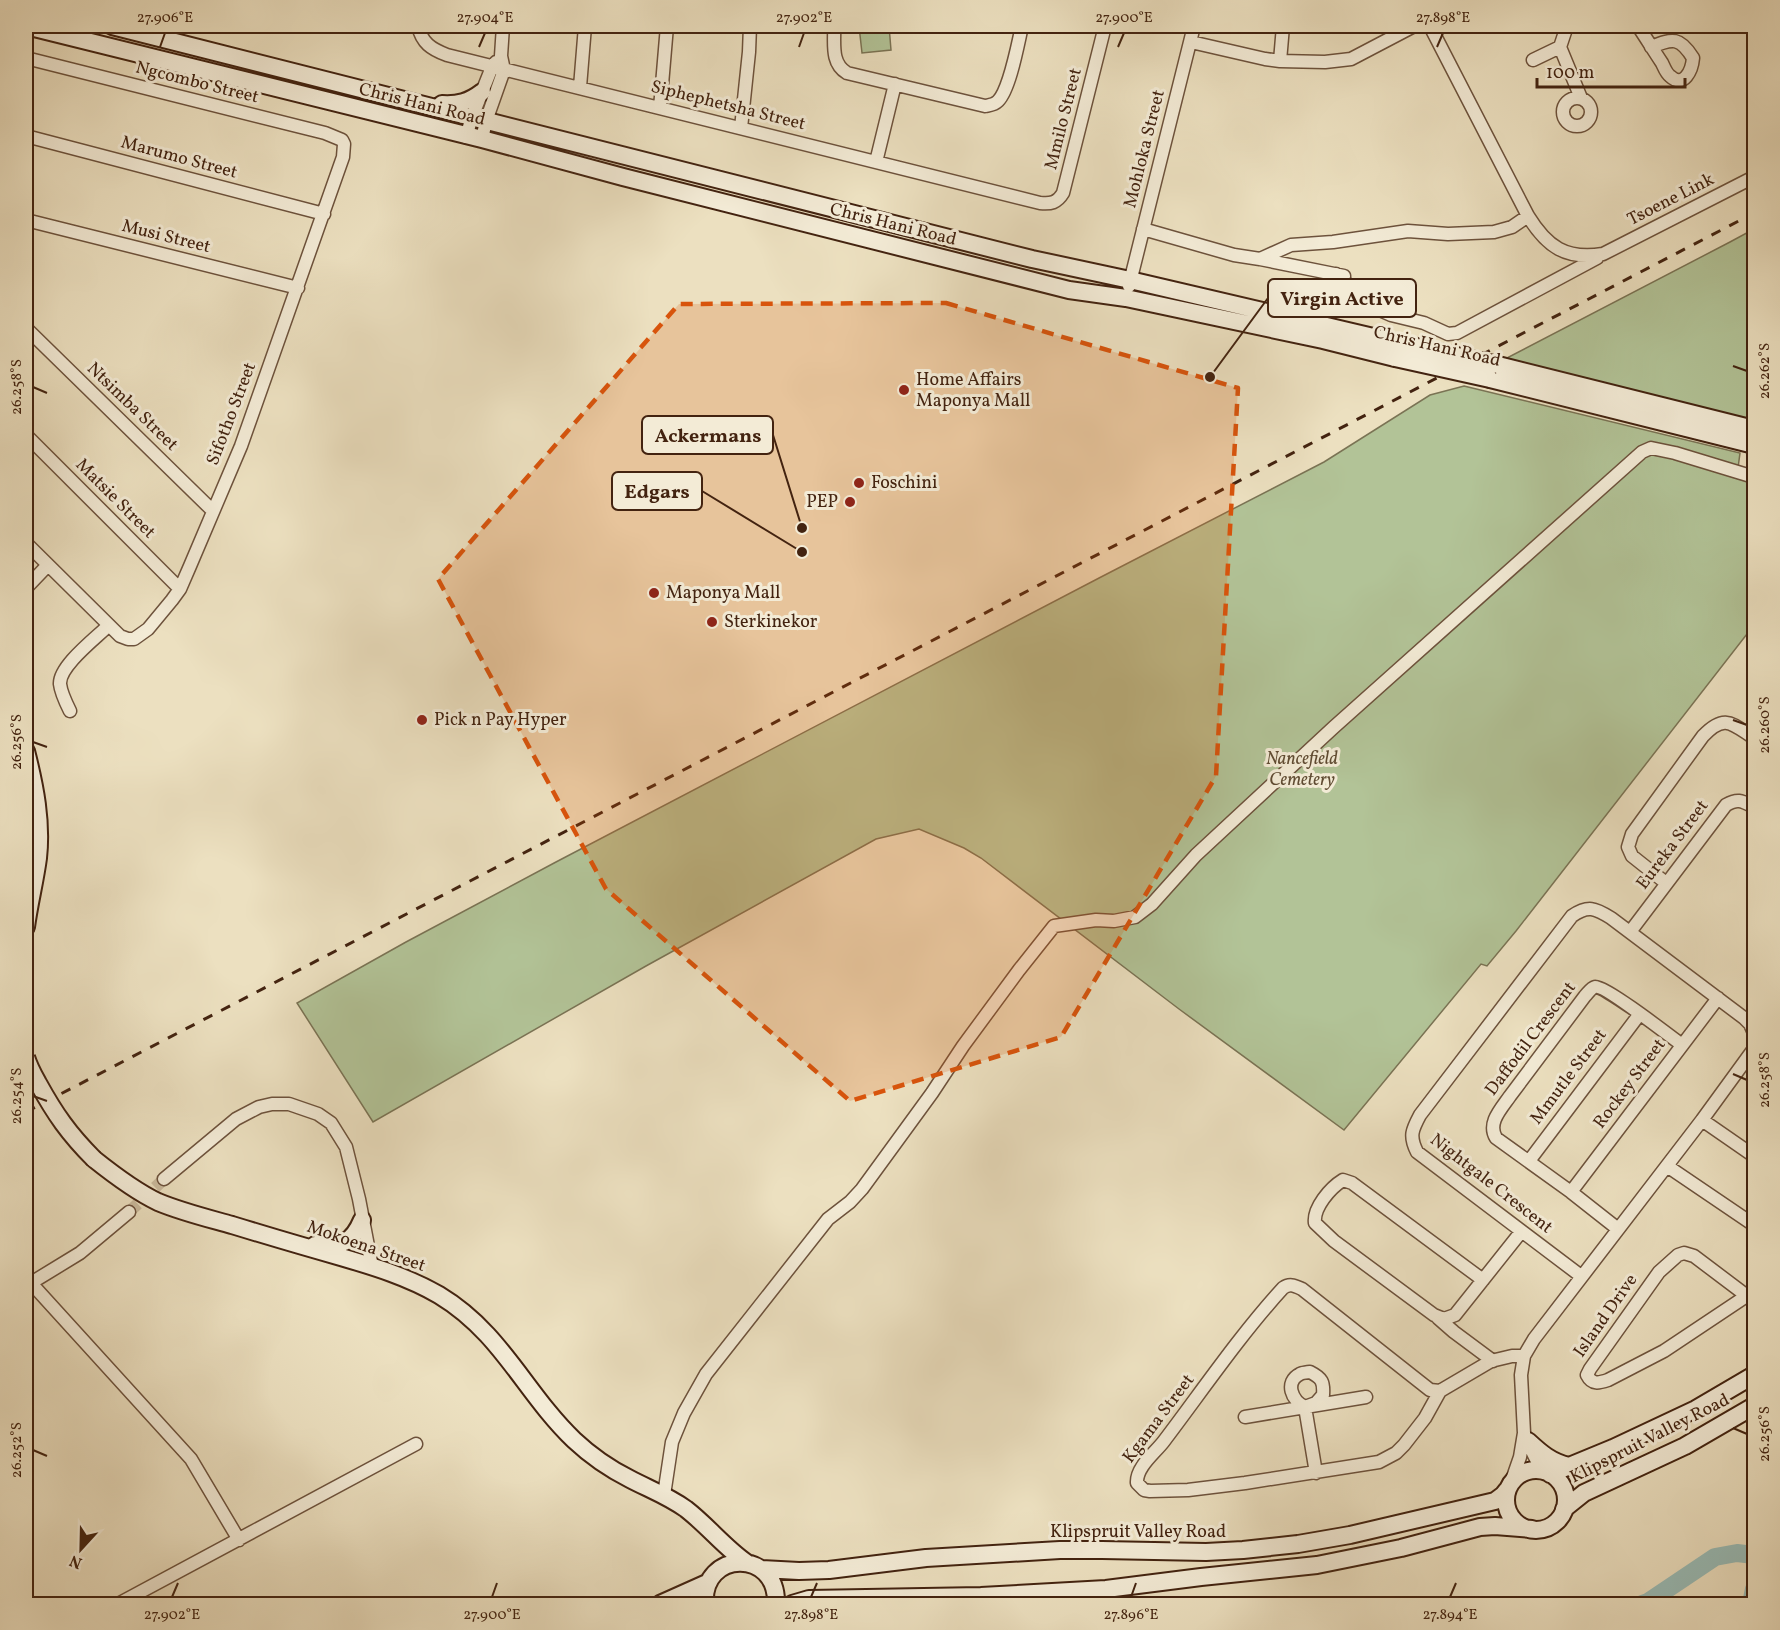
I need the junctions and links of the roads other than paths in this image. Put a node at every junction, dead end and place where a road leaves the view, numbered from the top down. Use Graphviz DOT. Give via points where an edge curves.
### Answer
graph roads {
  1 [pos="26,26"];
  2 [pos="112,26"];
  3 [pos="503,26"];
  4 [pos="585,26"];
  5 [pos="667,26"];
  6 [pos="750,26"];
  7 [pos="834,26"];
  8 [pos="1022,26"];
  9 [pos="1105,26"];
  10 [pos="1194,26"];
  11 [pos="1283,26"];
  12 [pos="1414,26"];
  13 [pos="1430,26"];
  14 [pos="1567,26"];
  15 [pos="1638,26"];
  16 [pos="418,27"];
  17 [pos="1191,42"];
  18 [pos="1560,47"];
  19 [pos="1652,47"];
  20 [pos="26,58"];
  21 [pos="1533,60"];
  22 [pos="1280,61"];
  23 [pos="498,69"];
  24 [pos="895,84"];
  25 [pos="580,87"];
  26 [pos="482,92"];
  27 [pos="1581,98"];
  28 [pos="426,105"];
  29 [pos="660,108"];
  30 [pos="479,119"];
  31 [pos="741,128"];
  32 [pos="26,136"];
  33 [pos="474,138"];
  34 [pos="344,157"];
  35 [pos="876,162"];
  36 [pos="1755,177"];
  37 [pos="1040,203"];
  38 [pos="324,214"];
  39 [pos="1528,216"];
  40 [pos="26,220"];
  41 [pos="1143,229"];
  42 [pos="1603,254"];
  43 [pos="1260,259"];
  44 [pos="1130,280"];
  45 [pos="298,288"];
  46 [pos="1126,298"];
  47 [pos="26,328"];
  48 [pos="1397,350"];
  49 [pos="1494,372"];
  50 [pos="1755,429"];
  51 [pos="26,435"];
  52 [pos="1755,445"];
  53 [pos="1755,477"];
  54 [pos="213,511"];
  55 [pos="26,543"];
  56 [pos="48,565"];
  57 [pos="26,588"];
  58 [pos="180,589"];
  59 [pos="108,626"];
  60 [pos="70,711"];
  61 [pos="1755,738"];
  62 [pos="26,751"];
  63 [pos="1755,807"];
  64 [pos="26,812"];
  65 [pos="26,874"];
  66 [pos="1666,883"];
  67 [pos="26,927"];
  68 [pos="1630,932"];
  69 [pos="1718,998"];
  70 [pos="1639,1015"];
  71 [pos="1755,1034"];
  72 [pos="1682,1045"];
  73 [pos="1755,1045"];
  74 [pos="26,1057"];
  75 [pos="1702,1120"];
  76 [pos="1754,1154"];
  77 [pos="1529,1161"];
  78 [pos="1667,1166"];
  79 [pos="164,1179"];
  80 [pos="1571,1192"];
  81 [pos="129,1212"];
  82 [pos="362,1220"];
  83 [pos="1755,1225"];
  84 [pos="1618,1229"];
  85 [pos="1521,1232"];
  86 [pos="299,1245"];
  87 [pos="372,1267"];
  88 [pos="1581,1276"];
  89 [pos="1483,1280"];
  90 [pos="28,1284"];
  91 [pos="1751,1294"];
  92 [pos="1438,1318"];
  93 [pos="1524,1356"];
  94 [pos="1493,1360"];
  95 [pos="1755,1375"];
  96 [pos="1440,1391"];
  97 [pos="1366,1397"];
  98 [pos="1755,1406"];
  99 [pos="1305,1407"];
  100 [pos="1245,1417"];
  101 [pos="1526,1437"];
  102 [pos="416,1444"];
  103 [pos="1569,1466"];
  104 [pos="1546,1472"];
  105 [pos="1316,1473"];
  106 [pos="1509,1486"];
  107 [pos="664,1495"];
  108 [pos="1564,1509"];
  109 [pos="1532,1529"];
  110 [pos="710,1532"];
  111 [pos="239,1539"];
  112 [pos="754,1566"];
  113 [pos="710,1579"];
  114 [pos="118,1605"];
  115 [pos="660,1605"];
  116 [pos="705,1605"];
  117 [pos="776,1605"];
  118 [pos="792,1605"];
  1 -- 33 [label="main road, Chris Hani Road"];
  2 -- 28 [label="main road, Chris Hani Road"];
  3 -- 23 [label="street"];
  4 -- 25 [label="street"];
  5 -- 29 [label="street"];
  6 -- 31 [label="street"];
  7 -- 24 [label="street" via="835,58 841,69"];
  8 -- 24 [label="street" via="1006,88 994,104 985,106"];
  9 -- 37 [label="street, Mmilo Street" via="1063,193 1051,204"];
  10 -- 17 [label="street, Mohloka Street"];
  11 -- 22 [label="street"];
  12 -- 22 [label="street" via="1351,59"];
  13 -- 39 [label="street"];
  14 -- 18 [label="street"];
  15 -- 19 [label="street"];
  16 -- 23 [label="street, Siphephetsha Street" via="424,41 437,52"];
  17 -- 22 [label="street"];
  17 -- 41 [label="street, Mohloka Street"];
  18 -- 21 [label="street"];
  18 -- 27 [label="street"];
  20 -- 34 [label="street, Ngcombo Street" via="325,133 342,140"];
  23 -- 25 [label="street, Siphephetsha Street"];
  23 -- 26 [label="street"];
  23 -- 30 [label="street"];
  24 -- 35 [label="street"];
  25 -- 29 [label="street, Siphephetsha Street"];
  26 -- 28 [label="main road" via="460,103"];
  26 -- 30 [label="street"];
  28 -- 30 [label="main road, Chris Hani Road"];
  29 -- 31 [label="street, Siphephetsha Street"];
  30 -- 33 [label="street"];
  30 -- 44 [label="main road, Chris Hani Road" via="1032,259"];
  31 -- 35 [label="street, Siphephetsha Street"];
  32 -- 38 [label="street, Marumo Street"];
  33 -- 46 [label="main road, Chris Hani Road" via="1032,281"];
  34 -- 38 [label="street, Sifotho Street"];
  35 -- 37 [label="street, Siphephetsha Street"];
  36 -- 42 [label="street, Tsoene Link"];
  38 -- 45 [label="street, Sifotho Street"];
  39 -- 42 [label="street, Tsoene Link" via="1548,243 1568,254"];
  39 -- 43 [label="street" via="1512,227 1494,232 1408,231 1292,245"];
  40 -- 45 [label="street, Musi Street"];
  41 -- 43 [label="street" via="1204,248"];
  41 -- 44 [label="street, Mohloka Street"];
  42 -- 43 [label="street, Tsoene Link" via="1457,333 1448,334 1375,308 1341,275"];
  44 -- 46 [label="street, Mohloka Street"];
  44 -- 48 [label="main road, Chris Hani Road"];
  45 -- 54 [label="street, Sifotho Street" via="241,446"];
  46 -- 48 [label="main road, Chris Hani Road" via="1323,340"];
  47 -- 54 [label="street, Ntsimba Street"];
  48 -- 49 [label="main road, Chris Hani Road, bridge"];
  49 -- 50 [label="main road, Chris Hani Road"];
  49 -- 52 [label="main road, Chris Hani Road"];
  51 -- 58 [label="street, Matsie Street"];
  53 -- 107 [label="street" via="1675,453 1651,448 1642,452 1334,727 1196,855 1152,904 1135,917 1054,926 861,1189 828,1219 706,1374 672,1442"];
  54 -- 58 [label="street, Sifotho Street"];
  55 -- 56 [label="street"];
  56 -- 57 [label="street"];
  56 -- 59 [label="street"];
  58 -- 59 [label="street, Sifotho Street" via="141,636 128,639"];
  59 -- 60 [label="street" via="62,674 61,689"];
  61 -- 66 [label="street" via="1725,722 1714,725 1632,834 1628,847 1632,856"];
  62 -- 67 [label="main road" via="39,831"];
  63 -- 66 [label="street, Eureka Street" via="1742,801 1726,805"];
  64 -- 65 [label="main road"];
  66 -- 68 [label="street, Eureka Street"];
  68 -- 69 [label="street, Nightgale Crescent"];
  68 -- 85 [label="street, Nightgale Crescent" via="1598,910 1584,909 1572,916 1414,1125 1412,1142 1418,1152"];
  69 -- 71 [label="street, Nightgale Crescent" via="1750,1024"];
  69 -- 72 [label="street, Rockey Street"];
  70 -- 72 [label="street, Daffodil Crescent"];
  70 -- 77 [label="street, Mmutle Street"];
  70 -- 77 [label="street, Daffodil Crescent" via="1596,987 1574,1011 1498,1112 1493,1125 1496,1138"];
  72 -- 80 [label="street, Rockey Street"];
  73 -- 75 [label="street"];
  74 -- 86 [label="main road, Mokoena Street, bridge" via="32,1075 74,1139 139,1192 198,1216"];
  75 -- 76 [label="street"];
  75 -- 78 [label="street"];
  77 -- 80 [label="street, Daffodil Crescent"];
  78 -- 83 [label="street"];
  78 -- 84 [label="street"];
  79 -- 82 [label="street" via="246,1112 272,1104 289,1104 318,1114 339,1134 346,1147"];
  80 -- 84 [label="street, Daffodil Crescent"];
  81 -- 90 [label="street" via="80,1253"];
  82 -- 86 [label="main road" via="353,1238 345,1242"];
  82 -- 87 [label="street"];
  84 -- 88 [label="street"];
  85 -- 88 [label="street, Nightgale Crescent"];
  85 -- 89 [label="street"];
  86 -- 87 [label="main road, Mokoena Street"];
  87 -- 107 [label="main road, Mokoena Street" via="417,1283 463,1312 499,1346 574,1440 616,1472"];
  88 -- 93 [label="street"];
  89 -- 92 [label="street" via="1455,1315"];
  89 -- 92 [label="street" via="1352,1183 1343,1180 1337,1185 1319,1207 1315,1223"];
  90 -- 111 [label="street" via="191,1460"];
  91 -- 91 [label="street, Island Drive" via="1694,1256 1678,1255 1659,1272 1590,1369 1589,1379 1598,1383 1608,1380 1664,1352"];
  92 -- 94 [label="street"];
  93 -- 94 [label="street, Kgama Street"];
  93 -- 101 [label="street" via="1521,1375"];
  94 -- 96 [label="street, Kgama Street"];
  95 -- 103 [label="main road, Klipspruit Valley Road" via="1696,1409"];
  96 -- 105 [label="street, Kgama Street" via="1419,1426 1396,1453 1379,1462"];
  96 -- 105 [label="street, Kgama Street" via="1430,1390 1302,1289 1287,1285 1140,1470 1137,1480 1144,1490 1188,1490"];
  97 -- 99 [label="street"];
  98 -- 108 [label="main road, Klipspruit Valley Road" via="1685,1446 1584,1494"];
  99 -- 100 [label="street"];
  99 -- 105 [label="street"];
  101 -- 103 [label="main road" via="1543,1455"];
  101 -- 104 [label="street"];
  101 -- 106 [label="street"];
  102 -- 111 [label="street"];
  103 -- 104 [label="main road, Klipspruit Valley Road"];
  104 -- 106 [label="main road" via="1525,1472"];
  104 -- 108 [label="main road" via="1560,1483 1566,1500"];
  106 -- 109 [label="main road" via="1509,1513 1519,1524"];
  106 -- 112 [label="main road, Klipspruit Valley Road" via="1495,1501 1405,1524 1243,1550 1060,1550 799,1571"];
  107 -- 110 [label="main road, Mokoena Street"];
  108 -- 109 [label="main road" via="1552,1525"];
  109 -- 118 [label="main road" via="1480,1527 1317,1565 1106,1589 809,1599"];
  110 -- 112 [label="main road, Mokoena Street" via="733,1554"];
  110 -- 113 [label="main road" via="716,1561"];
  111 -- 114 [label="street"];
  112 -- 113 [label="main road, Klipspruit Valley Road" via="729,1564"];
  112 -- 117 [label="main road" via="774,1584"];
  113 -- 115 [label="main road"];
  113 -- 116 [label="main road"];
}
